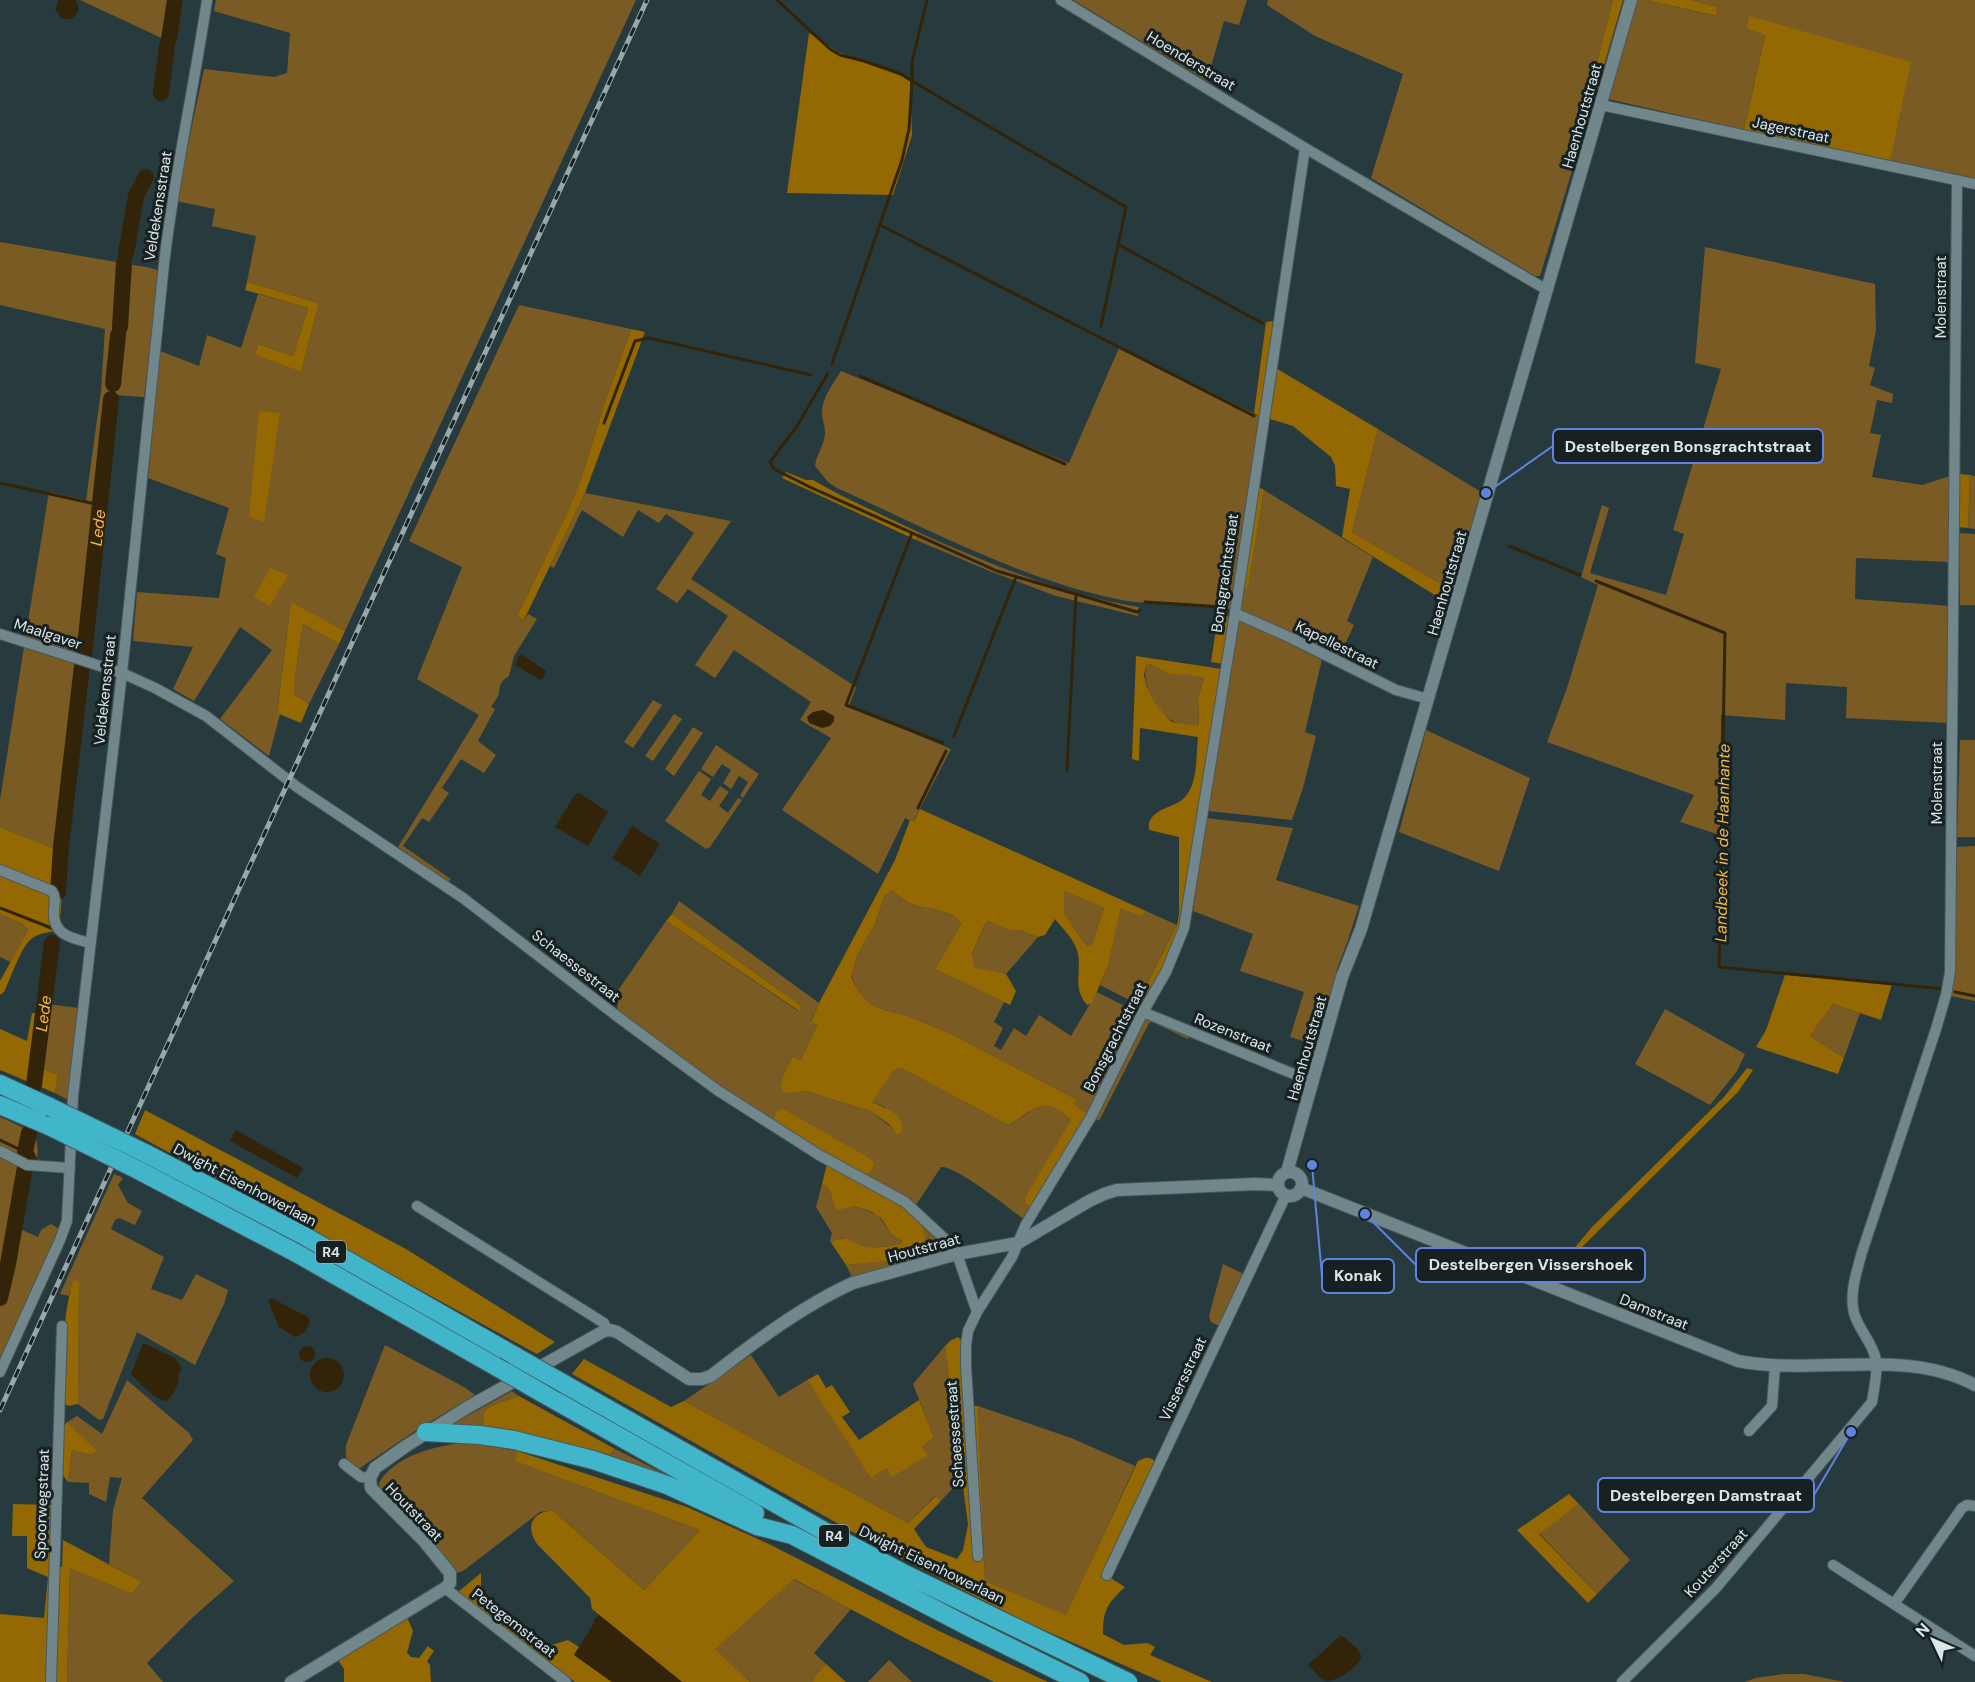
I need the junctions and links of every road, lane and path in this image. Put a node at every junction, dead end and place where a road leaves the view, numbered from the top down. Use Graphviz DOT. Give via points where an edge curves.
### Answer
graph roads {
  1 [pos="207,0"];
  2 [pos="1061,0"];
  3 [pos="1631,0"];
  4 [pos="1601,105"];
  5 [pos="1305,148"];
  6 [pos="1957,180"];
  7 [pos="1975,184"];
  8 [pos="1548,289"];
  9 [pos="1235,613"];
  10 [pos="0,634"];
  11 [pos="122,673"];
  12 [pos="1428,699"];
  13 [pos="0,870"];
  14 [pos="90,943"];
  15 [pos="1143,1012"];
  16 [pos="1313,1082"];
  17 [pos="0,1084"];
  18 [pos="0,1105"];
  19 [pos="0,1151"];
  20 [pos="70,1168"];
  21 [pos="1287,1172"];
  22 [pos="1301,1188"];
  23 [pos="1282,1190"];
  24 [pos="417,1206"];
  25 [pos="1018,1243"];
  26 [pos="957,1254"];
  27 [pos="977,1312"];
  28 [pos="62,1326"];
  29 [pos="607,1330"];
  30 [pos="1775,1366"];
  31 [pos="1876,1366"];
  32 [pos="0,1372"];
  33 [pos="1975,1385"];
  34 [pos="1749,1431"];
  35 [pos="426,1432"];
  36 [pos="344,1464"];
  37 [pos="370,1479"];
  38 [pos="1975,1506"];
  39 [pos="792,1535"];
  40 [pos="978,1556"];
  41 [pos="1833,1565"];
  42 [pos="1107,1575"];
  43 [pos="445,1588"];
  44 [pos="1894,1604"];
  45 [pos="1975,1656"];
  46 [pos="1077,1680"];
  47 [pos="51,1682"];
  48 [pos="291,1682"];
  49 [pos="566,1682"];
  50 [pos="1128,1682"];
  51 [pos="1622,1682"];
  1 -- 11 [label="street, Veldekensstraat" via="170,211"];
  2 -- 5 [label="street, Hoenderstraat"];
  3 -- 4 [label="street, Haenhoutstraat"];
  4 -- 6 [label="street, Jagerstraat"];
  4 -- 8 [label="street, Haenhoutstraat"];
  5 -- 8 [label="street"];
  5 -- 9 [label="street, Bonsgrachtstraat"];
  6 -- 7 [label="street, Jagerstraat"];
  6 -- 31 [label="street, Molenstraat" via="1950,972 1936,1029 1855,1278 1853,1312 1876,1358"];
  8 -- 12 [label="street, Haenhoutstraat"];
  9 -- 12 [label="street, Kapellestraat" via="1396,690"];
  9 -- 15 [label="street, Bonsgrachtstraat" via="1184,928 1166,972"];
  10 -- 11 [label="street, Maalgaver"];
  11 -- 14 [label="street, Veldekensstraat"];
  11 -- 26 [label="street, Schaessestraat" via="206,716 297,787 463,898 717,1090 819,1155 905,1202"];
  12 -- 16 [label="street, Haenhoutstraat"];
  13 -- 14 [label="street" via="52,891 53,920 58,929 67,937"];
  14 -- 20 [label="street, Veldekensstraat" via="73,1096"];
  15 -- 16 [label="street, Rozenstraat"];
  15 -- 25 [label="street, Bonsgrachtstraat" via="1091,1116"];
  16 -- 21 [label="street, Haenhoutstraat"];
  17 -- 50 [label="highway, Dwight Eisenhowerlaan / R4, bridge" via="301,1234 901,1572"];
  18 -- 39 [label="highway, R4, bridge" via="136,1169 298,1254"];
  19 -- 20 [label="street" via="27,1165"];
  20 -- 32 [label="street, Veldekensstraat" via="67,1221"];
  21 -- 22 [label="street" via="1299,1176"];
  21 -- 23 [label="street" via="1280,1177"];
  22 -- 23 [label="street" via="1295,1195"];
  22 -- 30 [label="street, Damstraat" via="1710,1351 1738,1361"];
  23 -- 25 [label="street, Houtstraat" via="1255,1184 1117,1190 1089,1201"];
  23 -- 42 [label="street, Vissersstraat"];
  24 -- 29 [label="street, Houtstraat" via="604,1323"];
  25 -- 26 [label="street, Houtstraat"];
  25 -- 27 [label="street, Schaessestraat"];
  26 -- 27 [label="street, Schaessestraat"];
  26 -- 29 [label="street, Houtstraat" via="840,1289 702,1379 689,1379 621,1334"];
  27 -- 40 [label="street, Schaessestraat" via="966,1345"];
  28 -- 47 [label="street, Spoorwegstraat"];
  29 -- 35 [label="street, Houtstraat"];
  30 -- 31 [label="street, Damstraat"];
  30 -- 34 [label="street" via="1772,1406"];
  31 -- 33 [label="street, Damstraat" via="1921,1368"];
  31 -- 51 [label="street, Kouterstraat" via="1872,1402 1722,1581"];
  35 -- 37 [label="street, Houtstraat" via="375,1468"];
  35 -- 39 [label="highway" via="514,1440 594,1460 667,1485 757,1526"];
  36 -- 37 [label="street"];
  37 -- 43 [label="street, Houtstraat" via="375,1494 447,1569 450,1579"];
  38 -- 44 [label="street" via="1962,1508"];
  39 -- 46 [label="highway, R4"];
  41 -- 44 [label="street"];
  43 -- 48 [label="street"];
  43 -- 49 [label="street, Petegemstraat"];
  44 -- 45 [label="street"];
}
